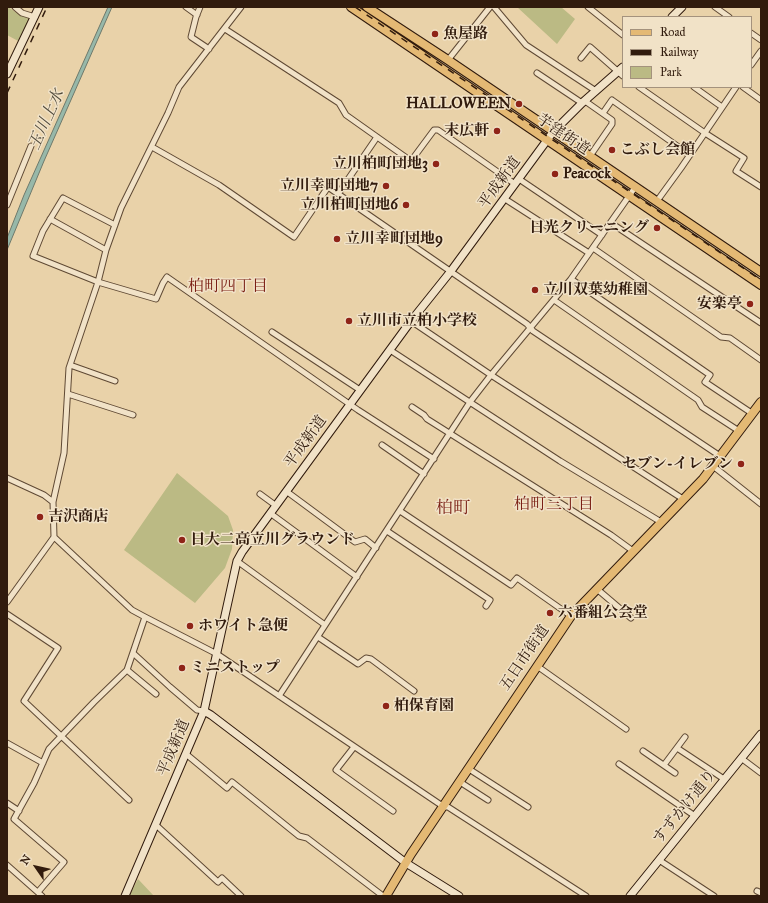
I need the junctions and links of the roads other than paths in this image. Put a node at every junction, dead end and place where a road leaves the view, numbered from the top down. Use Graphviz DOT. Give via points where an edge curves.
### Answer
graph roads {
  1 [pos="15,7"];
  2 [pos="39,7"];
  3 [pos="186,7"];
  4 [pos="200,7"];
  5 [pos="241,7"];
  6 [pos="368,7"];
  7 [pos="490,7"];
  8 [pos="494,7"];
  9 [pos="588,7"];
  10 [pos="682,7"];
  11 [pos="715,7"];
  12 [pos="352,9"];
  13 [pos="197,15"];
  14 [pos="673,16"];
  15 [pos="728,16"];
  16 [pos="35,17"];
  17 [pos="225,29"];
  18 [pos="622,34"];
  19 [pos="752,34"];
  20 [pos="761,40"];
  21 [pos="208,49"];
  22 [pos="761,51"];
  23 [pos="581,58"];
  24 [pos="448,60"];
  25 [pos="752,64"];
  26 [pos="621,72"];
  27 [pos="537,73"];
  28 [pos="7,74"];
  29 [pos="641,88"];
  30 [pos="695,88"];
  31 [pos="735,88"];
  32 [pos="744,88"];
  33 [pos="596,91"];
  34 [pos="761,100"];
  35 [pos="583,102"];
  36 [pos="722,107"];
  37 [pos="603,113"];
  38 [pos="554,132"];
  39 [pos="705,132"];
  40 [pos="377,137"];
  41 [pos="547,141"];
  42 [pos="31,146"];
  43 [pos="152,147"];
  44 [pos="690,155"];
  45 [pos="590,156"];
  46 [pos="517,182"];
  47 [pos="636,186"];
  48 [pos="761,187"];
  49 [pos="338,194"];
  50 [pos="629,196"];
  51 [pos="505,199"];
  52 [pos="657,201"];
  53 [pos="7,205"];
  54 [pos="50,219"];
  55 [pos="611,223"];
  56 [pos="115,225"];
  57 [pos="602,235"];
  58 [pos="593,248"];
  59 [pos="106,250"];
  60 [pos="589,253"];
  61 [pos="451,271"];
  62 [pos="761,272"];
  63 [pos="571,279"];
  64 [pos="98,282"];
  65 [pos="761,285"];
  66 [pos="554,300"];
  67 [pos="411,321"];
  68 [pos="761,323"];
  69 [pos="530,328"];
  70 [pos="272,332"];
  71 [pos="390,350"];
  72 [pos="761,360"];
  73 [pos="70,365"];
  74 [pos="491,375"];
  75 [pos="115,381"];
  76 [pos="360,390"];
  77 [pos="68,394"];
  78 [pos="470,402"];
  79 [pos="761,402"];
  80 [pos="350,404"];
  81 [pos="412,407"];
  82 [pos="752,414"];
  83 [pos="133,415"];
  84 [pos="739,431"];
  85 [pos="450,434"];
  86 [pos="382,445"];
  87 [pos="720,456"];
  88 [pos="434,458"];
  89 [pos="713,466"];
  90 [pos="424,474"];
  91 [pos="7,478"];
  92 [pos="286,491"];
  93 [pos="260,494"];
  94 [pos="683,499"];
  95 [pos="53,502"];
  96 [pos="761,504"];
  97 [pos="275,505"];
  98 [pos="400,511"];
  99 [pos="270,513"];
  100 [pos="661,522"];
  101 [pos="387,532"];
  102 [pos="54,537"];
  103 [pos="376,548"];
  104 [pos="633,552"];
  105 [pos="237,561"];
  106 [pos="357,577"];
  107 [pos="596,589"];
  108 [pos="7,602"];
  109 [pos="486,606"];
  110 [pos="7,614"];
  111 [pos="571,616"];
  112 [pos="145,618"];
  113 [pos="631,618"];
  114 [pos="326,625"];
  115 [pos="318,637"];
  116 [pos="133,653"];
  117 [pos="217,654"];
  118 [pos="537,666"];
  119 [pos="127,670"];
  120 [pos="414,691"];
  121 [pos="156,694"];
  122 [pos="279,696"];
  123 [pos="204,711"];
  124 [pos="626,730"];
  125 [pos="761,734"];
  126 [pos="685,736"];
  127 [pos="61,737"];
  128 [pos="7,743"];
  129 [pos="354,747"];
  130 [pos="677,748"];
  131 [pos="643,751"];
  132 [pos="186,754"];
  133 [pos="741,758"];
  134 [pos="42,763"];
  135 [pos="619,764"];
  136 [pos="664,765"];
  137 [pos="468,769"];
  138 [pos="675,773"];
  139 [pos="761,773"];
  140 [pos="724,779"];
  141 [pos="460,782"];
  142 [pos="129,800"];
  143 [pos="488,800"];
  144 [pos="7,803"];
  145 [pos="444,807"];
  146 [pos="528,807"];
  147 [pos="19,811"];
  148 [pos="393,811"];
  149 [pos="695,816"];
  150 [pos="156,825"];
  151 [pos="659,860"];
  152 [pos="406,864"];
  153 [pos="7,865"];
  154 [pos="40,894"];
  155 [pos="125,896"];
  156 [pos="241,896"];
  157 [pos="385,896"];
  158 [pos="459,896"];
  159 [pos="586,896"];
  160 [pos="630,896"];
  161 [pos="714,896"];
  1 -- 16 [label="street" via="22,13"];
  2 -- 16 [label="street"];
  3 -- 13 [label="street"];
  4 -- 13 [label="street"];
  5 -- 17 [label="street"];
  6 -- 24 [label="main road, 芋窪街道"];
  7 -- 24 [label="street"];
  8 -- 33 [label="street" via="526,45"];
  9 -- 18 [label="street"];
  10 -- 14 [label="street"];
  11 -- 15 [label="street"];
  12 -- 41 [label="main road, 芋窪街道"];
  13 -- 21 [label="street" via="191,37"];
  16 -- 28 [label="street"];
  17 -- 21 [label="street"];
  17 -- 40 [label="street" via="339,103 346,115"];
  19 -- 20 [label="street"];
  21 -- 43 [label="street" via="179,87"];
  22 -- 25 [label="street"];
  23 -- 26 [label="street" via="590,47"];
  24 -- 38 [label="main road, 芋窪街道"];
  26 -- 33 [label="street, 平成新道"];
  27 -- 35 [label="street"];
  29 -- 39 [label="street"];
  30 -- 36 [label="street"];
  31 -- 36 [label="street"];
  32 -- 34 [label="street"];
  33 -- 35 [label="street, 平成新道"];
  35 -- 37 [label="street"];
  35 -- 38 [label="street, 平成新道"];
  36 -- 39 [label="street"];
  37 -- 44 [label="street" via="612,100"];
  37 -- 45 [label="street" via="612,120 612,124"];
  38 -- 41 [label="street, 平成新道"];
  38 -- 45 [label="main road, 芋窪街道"];
  39 -- 44 [label="street"];
  39 -- 48 [label="street" via="744,158 736,171"];
  40 -- 46 [label="street" via="411,161 434,130 438,130"];
  40 -- 49 [label="street"];
  41 -- 46 [label="street, 平成新道"];
  41 -- 50 [label="main road, 芋窪街道"];
  42 -- 53 [label="street"];
  43 -- 49 [label="street" via="219,185 294,237 328,187"];
  43 -- 56 [label="street"];
  44 -- 52 [label="street"];
  45 -- 47 [label="main road, 芋窪街道"];
  46 -- 51 [label="street, 平成新道"];
  46 -- 57 [label="street"];
  47 -- 50 [label="street"];
  47 -- 52 [label="main road, 芋窪街道"];
  49 -- 61 [label="street"];
  50 -- 55 [label="street"];
  50 -- 65 [label="main road, 芋窪街道"];
  51 -- 60 [label="street"];
  51 -- 61 [label="street, 平成新道"];
  52 -- 62 [label="main road, 芋窪街道"];
  54 -- 56 [label="street" via="62,198"];
  54 -- 59 [label="street"];
  54 -- 64 [label="street" via="33,256"];
  55 -- 57 [label="street"];
  55 -- 68 [label="street"];
  56 -- 59 [label="street"];
  57 -- 58 [label="street"];
  58 -- 60 [label="street"];
  58 -- 72 [label="street" via="721,337 730,338"];
  59 -- 64 [label="street"];
  60 -- 63 [label="street"];
  61 -- 67 [label="street, 平成新道"];
  61 -- 69 [label="street"];
  63 -- 66 [label="street"];
  63 -- 82 [label="street" via="710,375 705,382"];
  64 -- 73 [label="street"];
  64 -- 80 [label="street" via="156,299 167,277"];
  66 -- 69 [label="street"];
  66 -- 84 [label="street"];
  67 -- 71 [label="street, 平成新道"];
  67 -- 74 [label="street"];
  69 -- 74 [label="street"];
  69 -- 87 [label="street"];
  70 -- 76 [label="street"];
  71 -- 76 [label="street, 平成新道"];
  71 -- 78 [label="street"];
  73 -- 75 [label="street"];
  73 -- 77 [label="street"];
  74 -- 78 [label="street"];
  74 -- 94 [label="street"];
  76 -- 80 [label="street, 平成新道"];
  77 -- 83 [label="street"];
  77 -- 95 [label="street" via="64,453"];
  78 -- 85 [label="street"];
  78 -- 100 [label="street" via="560,461"];
  79 -- 82 [label="main road, 五日市街道"];
  80 -- 88 [label="street"];
  80 -- 92 [label="street, 平成新道"];
  81 -- 85 [label="street"];
  82 -- 84 [label="main road, 五日市街道"];
  84 -- 87 [label="main road, 五日市街道"];
  85 -- 88 [label="street"];
  85 -- 104 [label="street" via="611,535"];
  86 -- 90 [label="street"];
  87 -- 89 [label="main road, 五日市街道"];
  88 -- 90 [label="street"];
  89 -- 94 [label="main road, 五日市街道"];
  89 -- 96 [label="street"];
  90 -- 98 [label="street"];
  91 -- 95 [label="street" via="44,495"];
  92 -- 97 [label="street, 平成新道"];
  92 -- 103 [label="street" via="355,542 364,540"];
  93 -- 97 [label="street"];
  94 -- 100 [label="main road, 五日市街道"];
  95 -- 102 [label="street"];
  97 -- 99 [label="street, 平成新道"];
  98 -- 101 [label="street"];
  98 -- 111 [label="street" via="511,585 518,578"];
  99 -- 105 [label="street, 平成新道"];
  99 -- 106 [label="street"];
  100 -- 104 [label="main road, 五日市街道"];
  101 -- 103 [label="street"];
  101 -- 109 [label="street" via="490,600"];
  102 -- 108 [label="street"];
  102 -- 112 [label="street" via="122,601"];
  103 -- 106 [label="street"];
  104 -- 107 [label="main road, 五日市街道"];
  105 -- 114 [label="street"];
  105 -- 117 [label="street, 平成新道"];
  106 -- 114 [label="street"];
  107 -- 111 [label="main road, 五日市街道"];
  107 -- 113 [label="street"];
  110 -- 127 [label="street" via="58,648 24,701"];
  111 -- 118 [label="main road, 五日市街道"];
  112 -- 116 [label="street"];
  112 -- 117 [label="street"];
  114 -- 115 [label="street"];
  115 -- 120 [label="street" via="358,664 366,658 371,658"];
  115 -- 122 [label="street"];
  116 -- 119 [label="street"];
  116 -- 123 [label="street" via="197,710"];
  117 -- 122 [label="street"];
  117 -- 123 [label="street, 平成新道"];
  118 -- 124 [label="street"];
  118 -- 137 [label="main road, 五日市街道"];
  119 -- 121 [label="street"];
  119 -- 127 [label="street"];
  122 -- 129 [label="street"];
  123 -- 132 [label="street, 平成新道"];
  123 -- 152 [label="street"];
  125 -- 133 [label="street, すずかけ通り"];
  126 -- 130 [label="street"];
  127 -- 134 [label="street" via="49,749"];
  127 -- 142 [label="street"];
  128 -- 134 [label="street"];
  129 -- 145 [label="street"];
  129 -- 148 [label="street" via="336,770"];
  130 -- 136 [label="street"];
  130 -- 140 [label="street"];
  131 -- 136 [label="street"];
  132 -- 150 [label="street, 平成新道"];
  132 -- 157 [label="street" via="227,788 232,782 299,836 308,838"];
  133 -- 139 [label="street"];
  133 -- 140 [label="street, すずかけ通り"];
  134 -- 147 [label="street"];
  135 -- 149 [label="street"];
  136 -- 138 [label="street"];
  137 -- 141 [label="main road, 五日市街道"];
  137 -- 146 [label="street"];
  140 -- 149 [label="street, すずかけ通り"];
  141 -- 143 [label="street"];
  141 -- 145 [label="main road, 五日市街道"];
  144 -- 147 [label="street"];
  145 -- 152 [label="main road, 五日市街道"];
  145 -- 159 [label="street" via="448,807"];
  147 -- 154 [label="street" via="14,819 64,862"];
  149 -- 151 [label="street, すずかけ通り"];
  150 -- 155 [label="street, 平成新道"];
  150 -- 156 [label="street" via="218,882 222,878"];
  151 -- 160 [label="street, すずかけ通り"];
  151 -- 161 [label="street"];
  152 -- 157 [label="main road, 五日市街道"];
  152 -- 158 [label="street"];
  153 -- 154 [label="street"];
}
